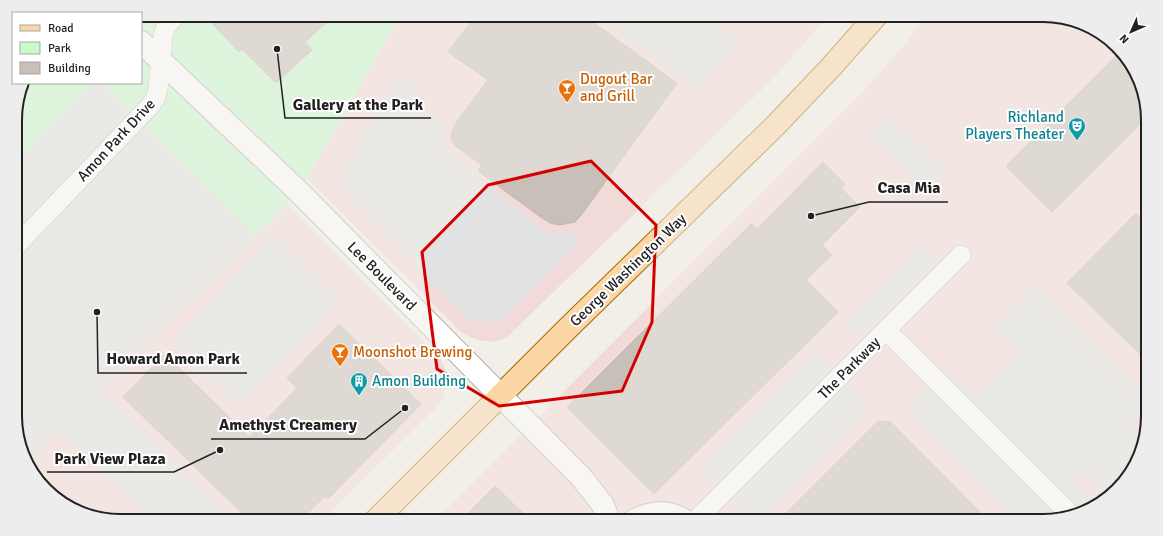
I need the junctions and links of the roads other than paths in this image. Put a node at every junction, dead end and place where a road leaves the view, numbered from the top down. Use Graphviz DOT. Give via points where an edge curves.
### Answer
graph roads {
  1 [pos="170,22"];
  2 [pos="871,22"];
  3 [pos="142,43"];
  4 [pos="161,61"];
  5 [pos="22,240"];
  6 [pos="961,255"];
  7 [pos="886,330"];
  8 [pos="501,395"];
  9 [pos="1067,511"];
  10 [pos="382,514"];
  11 [pos="606,514"];
  12 [pos="646,514"];
  13 [pos="670,514"];
  14 [pos="702,514"];
  1 -- 4 [label="lane, Amon Park Drive" via="165,31"];
  2 -- 8 [label="main road, George Washington Way" via="775,126"];
  3 -- 4 [label="street, Lee Boulevard"];
  4 -- 5 [label="lane, Amon Park Drive" via="158,89 150,106"];
  4 -- 8 [label="street, Lee Boulevard" via="299,192"];
  6 -- 7 [label="lane"];
  7 -- 9 [label="lane, The Parkway"];
  7 -- 14 [label="lane, The Parkway"];
  8 -- 10 [label="main road, George Washington Way"];
  8 -- 11 [label="street, Lee Boulevard" via="582,478 603,505"];
  12 -- 13 [label="street"];
}
